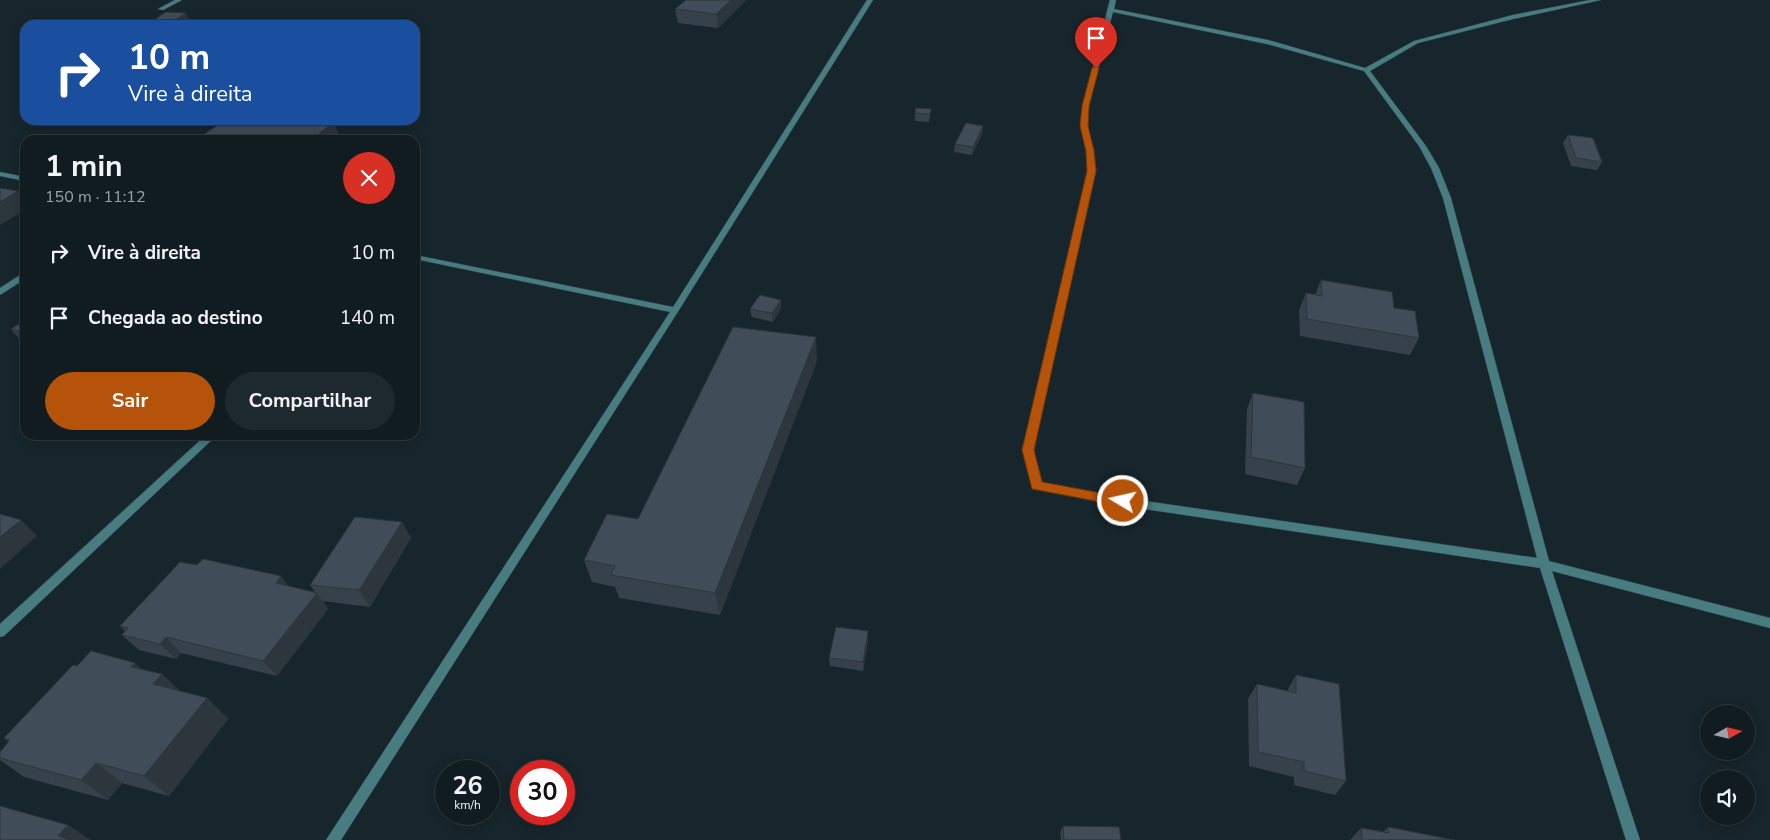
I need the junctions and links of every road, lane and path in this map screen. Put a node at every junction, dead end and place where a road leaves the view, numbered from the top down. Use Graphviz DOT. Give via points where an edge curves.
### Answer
graph roads {
  1 [pos="179,0"];
  2 [pos="870,0"];
  3 [pos="1113,0"];
  4 [pos="1598,0"];
  5 [pos="161,10"];
  6 [pos="1111,10"];
  7 [pos="1366,70"];
  8 [pos="0,174"];
  9 [pos="20,178"];
  10 [pos="420,258"];
  11 [pos="20,278"];
  12 [pos="0,292"];
  13 [pos="675,310"];
  14 [pos="207,440"];
  15 [pos="1544,564"];
  16 [pos="1770,623"];
  17 [pos="0,632"];
  18 [pos="333,840"];
  19 [pos="1633,840"];
  1 -- 5 [label="street"];
  2 -- 13 [label="street"];
  3 -- 6 [label="street"];
  4 -- 7 [label="street" via="1513,17 1416,42"];
  6 -- 7 [label="street" via="1268,42"];
  6 -- 15 [label="street" via="1086,106 1084,126 1092,171 1028,450 1037,485 1104,498"];
  7 -- 15 [label="street" via="1422,146 1447,198"];
  8 -- 9 [label="street"];
  10 -- 13 [label="street"];
  11 -- 12 [label="street"];
  13 -- 18 [label="street"];
  14 -- 17 [label="street"];
  15 -- 16 [label="street"];
  15 -- 19 [label="street"];
}
